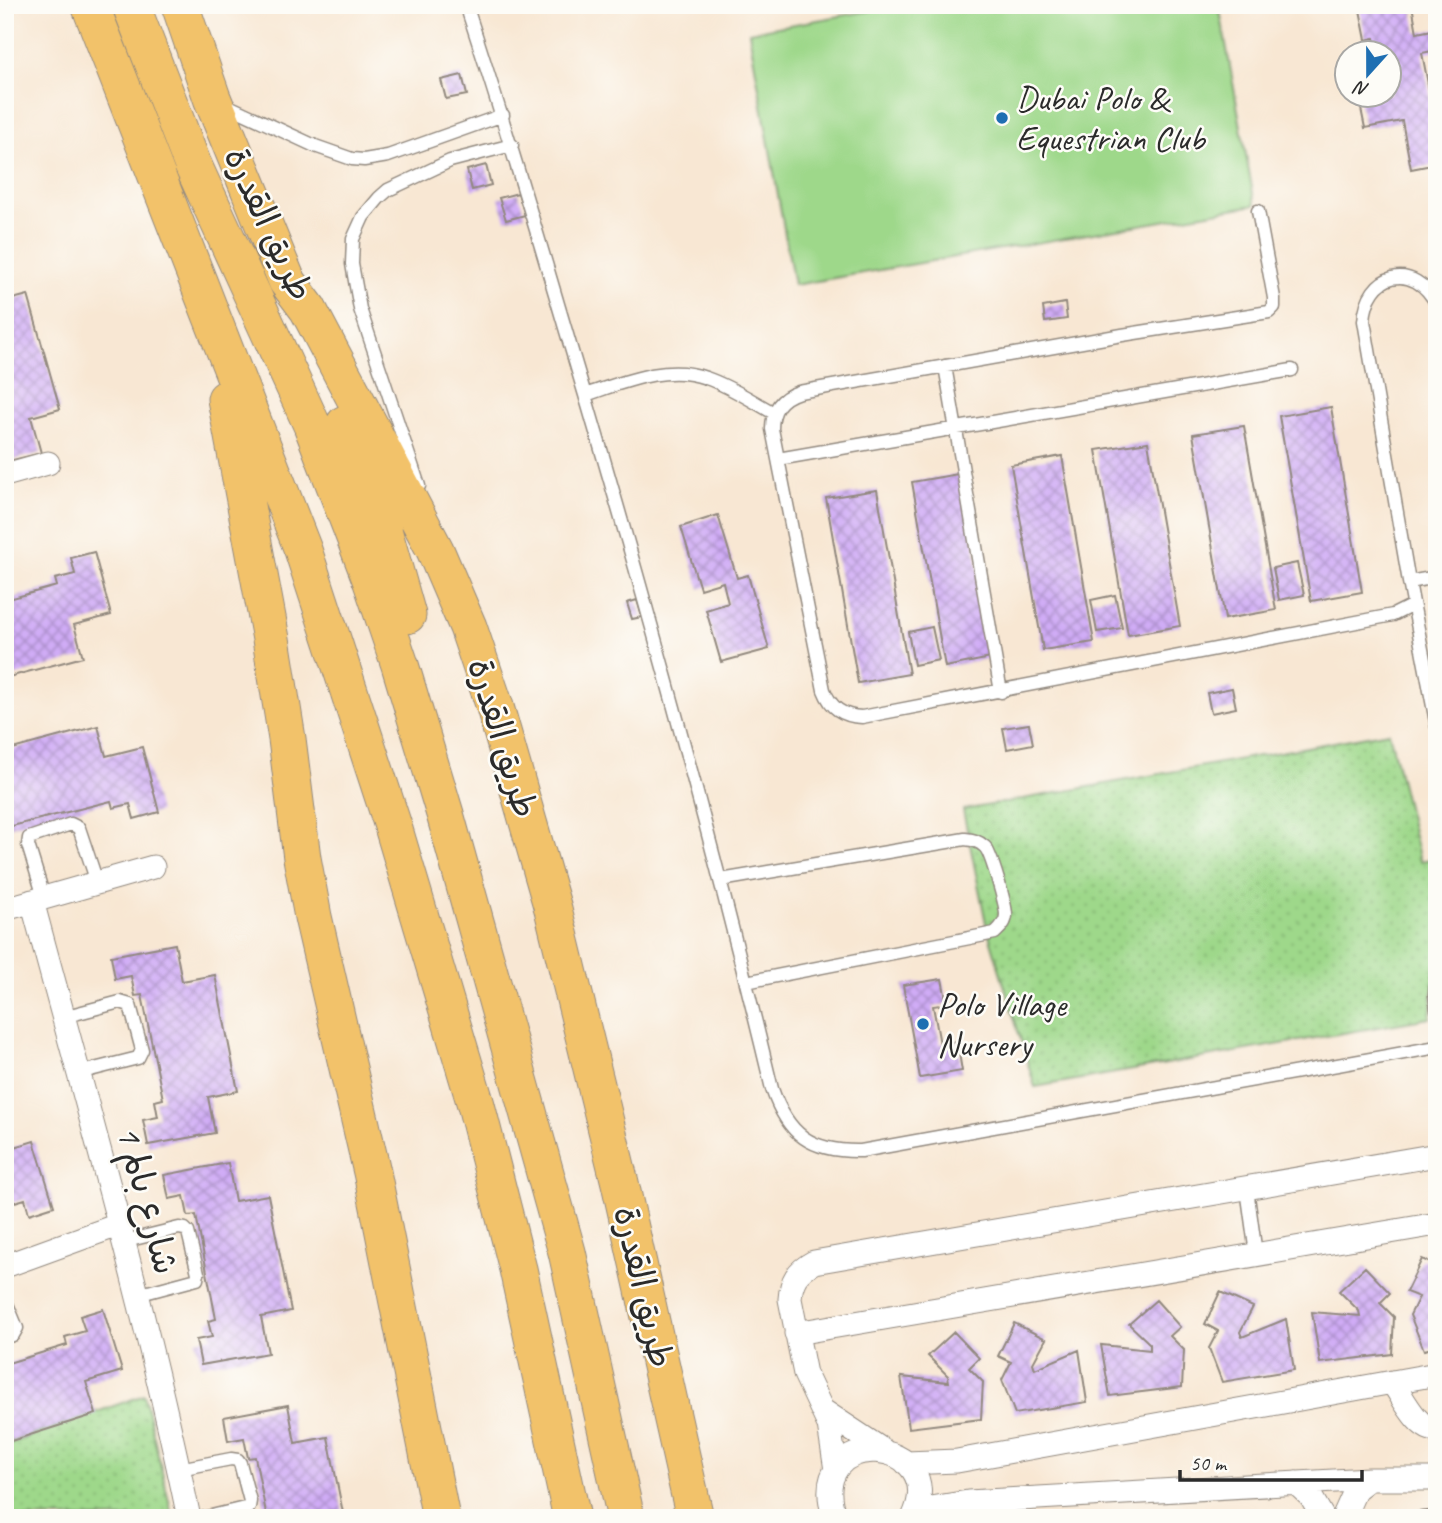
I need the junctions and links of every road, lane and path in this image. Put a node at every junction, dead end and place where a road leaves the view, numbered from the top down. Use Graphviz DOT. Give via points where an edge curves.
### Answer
graph roads {
  1 [pos="90,5"];
  2 [pos="131,5"];
  3 [pos="180,5"];
  4 [pos="466,5"];
  5 [pos="212,98"];
  6 [pos="503,115"];
  7 [pos="512,145"];
  8 [pos="1258,211"];
  9 [pos="287,281"];
  10 [pos="1437,305"];
  11 [pos="213,322"];
  12 [pos="945,366"];
  13 [pos="1292,370"];
  14 [pos="585,395"];
  15 [pos="774,413"];
  16 [pos="958,429"];
  17 [pos="778,459"];
  18 [pos="48,463"];
  19 [pos="5,475"];
  20 [pos="435,550"];
  21 [pos="1437,577"];
  22 [pos="1409,582"];
  23 [pos="1413,605"];
  24 [pos="1001,692"];
  25 [pos="1437,727"];
  26 [pos="445,814"];
  27 [pos="153,867"];
  28 [pos="721,880"];
  29 [pos="97,882"];
  30 [pos="38,899"];
  31 [pos="5,909"];
  32 [pos="1437,966"];
  33 [pos="746,982"];
  34 [pos="1437,1009"];
  35 [pos="63,1017"];
  36 [pos="1437,1047"];
  37 [pos="78,1073"];
  38 [pos="1437,1155"];
  39 [pos="1247,1189"];
  40 [pos="1437,1224"];
  41 [pos="120,1234"];
  42 [pos="1256,1254"];
  43 [pos="5,1266"];
  44 [pos="137,1295"];
  45 [pos="5,1299"];
  46 [pos="796,1333"];
  47 [pos="5,1338"];
  48 [pos="1437,1374"];
  49 [pos="1392,1382"];
  50 [pos="825,1412"];
  51 [pos="1437,1430"];
  52 [pos="884,1451"];
  53 [pos="906,1463"];
  54 [pos="179,1469"];
  55 [pos="836,1470"];
  56 [pos="1369,1479"];
  57 [pos="1437,1479"];
  58 [pos="1296,1483"];
  59 [pos="914,1517"];
  60 [pos="189,1518"];
  61 [pos="203,1518"];
  62 [pos="441,1518"];
  63 [pos="572,1518"];
  64 [pos="626,1518"];
  65 [pos="695,1518"];
  66 [pos="835,1518"];
  67 [pos="1323,1518"];
  68 [pos="1343,1518"];
  1 -- 11 [label="main road"];
  2 -- 26 [label="main road, طريق القدرة" via="192,163 281,354 343,503 400,665"];
  3 -- 5 [label="main road, طريق القدرة"];
  4 -- 6 [label="lane"];
  5 -- 6 [label="lane" via="315,146 364,160 388,156"];
  5 -- 9 [label="main road, طريق القدرة"];
  6 -- 7 [label="lane"];
  7 -- 14 [label="lane"];
  7 -- 20 [label="lane" via="450,162 388,190 363,217 354,239 352,264 360,309 421,493"];
  8 -- 12 [label="lane" via="1275,298 1269,312"];
  9 -- 20 [label="main road, طريق القدرة" via="308,309"];
  9 -- 26 [label="main road" via="356,452 389,550 436,718"];
  10 -- 22 [label="lane" via="1427,288 1404,277 1379,284 1365,306"];
  11 -- 62 [label="main road" via="271,639 306,882 372,1172"];
  11 -- 63 [label="main road" via="303,550 392,823 476,1105 518,1269"];
  12 -- 15 [label="lane" via="799,392 783,400"];
  12 -- 16 [label="lane"];
  13 -- 16 [label="lane"];
  14 -- 15 [label="lane" via="677,372 724,386"];
  14 -- 28 [label="lane"];
  15 -- 17 [label="lane"];
  16 -- 17 [label="lane"];
  16 -- 24 [label="lane"];
  17 -- 24 [label="lane" via="824,690 838,711 862,718"];
  18 -- 19 [label="street"];
  20 -- 65 [label="main road, طريق القدرة" via="495,707 553,909"];
  21 -- 22 [label="lane"];
  22 -- 23 [label="lane"];
  23 -- 24 [label="lane" via="1393,615"];
  23 -- 25 [label="lane"];
  26 -- 64 [label="main road, طريق القدرة" via="567,1252"];
  27 -- 29 [label="street"];
  28 -- 33 [label="lane"];
  28 -- 33 [label="lane" via="965,839 987,848 1006,915 995,933"];
  29 -- 30 [label="street"];
  29 -- 30 [label="lane" via="79,828 71,824 29,838"];
  30 -- 31 [label="street"];
  30 -- 35 [label="street, شارع بالم 1"];
  32 -- 34 [label="lane"];
  33 -- 36 [label="lane" via="780,1111 794,1131 814,1145 837,1152"];
  35 -- 37 [label="street, شارع بالم 1"];
  35 -- 37 [label="lane" via="120,1002 130,1005 142,1050 138,1058"];
  37 -- 41 [label="street, شارع بالم 1"];
  38 -- 39 [label="street"];
  39 -- 42 [label="lane"];
  39 -- 46 [label="street" via="814,1262 795,1276 791,1287"];
  40 -- 42 [label="street"];
  41 -- 43 [label="street"];
  41 -- 44 [label="street, شارع بالم 1"];
  41 -- 44 [label="lane" via="179,1228 188,1232 197,1279"];
  42 -- 46 [label="street"];
  44 -- 54 [label="street, شارع بالم 1"];
  45 -- 47 [label="lane" via="17,1328"];
  46 -- 50 [label="street" via="805,1374"];
  48 -- 49 [label="street"];
  49 -- 51 [label="street" via="1421,1423"];
  49 -- 53 [label="street" via="957,1461"];
  50 -- 52 [label="street"];
  50 -- 55 [label="street"];
  52 -- 53 [label="street"];
  52 -- 55 [label="street" via="866,1450 849,1457"];
  53 -- 59 [label="street" via="919,1487"];
  54 -- 60 [label="street, شارع بالم 1"];
  54 -- 61 [label="lane" via="231,1459 240,1463 249,1507"];
  55 -- 66 [label="street" via="829,1502"];
  56 -- 57 [label="street"];
  56 -- 58 [label="street"];
  56 -- 68 [label="street" via="1356,1489"];
  58 -- 59 [label="street" via="959,1503"];
  58 -- 67 [label="street"];
}
